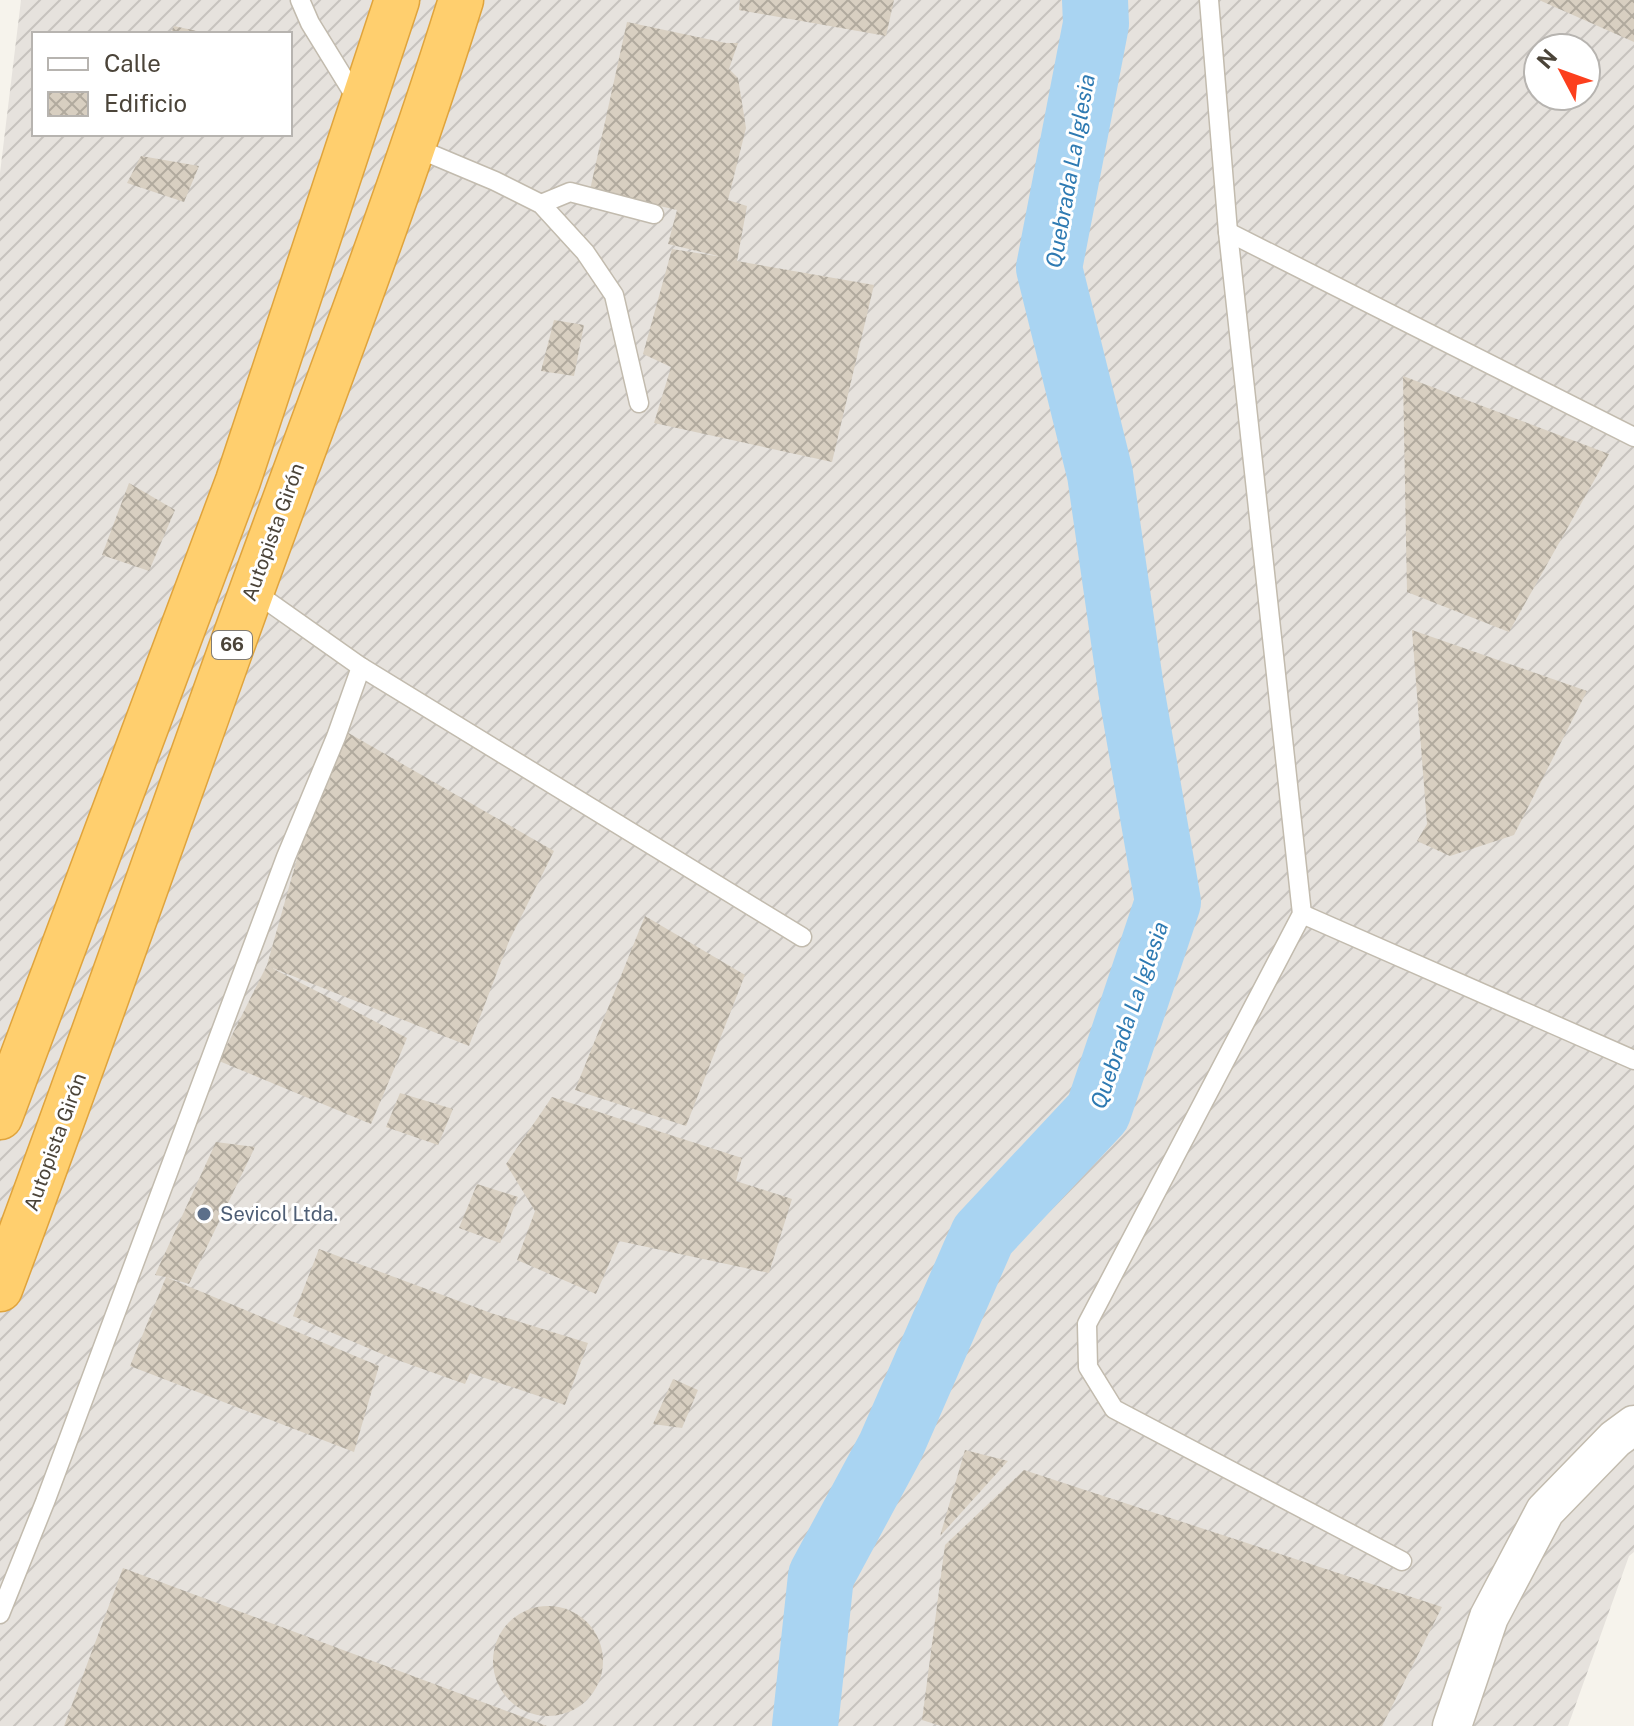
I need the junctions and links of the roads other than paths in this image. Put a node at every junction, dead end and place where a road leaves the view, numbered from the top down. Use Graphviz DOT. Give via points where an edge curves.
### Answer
graph roads {
  1 [pos="300,0"];
  2 [pos="397,0"];
  3 [pos="461,0"];
  4 [pos="1209,0"];
  5 [pos="363,108"];
  6 [pos="414,147"];
  7 [pos="541,204"];
  8 [pos="654,214"];
  9 [pos="1228,232"];
  10 [pos="639,403"];
  11 [pos="1634,437"];
  12 [pos="252,590"];
  13 [pos="361,667"];
  14 [pos="1302,914"];
  15 [pos="802,937"];
  16 [pos="1634,1060"];
  17 [pos="0,1117"];
  18 [pos="0,1289"];
  19 [pos="1634,1425"];
  20 [pos="1402,1561"];
  21 [pos="0,1614"];
  22 [pos="1452,1726"];
  1 -- 5 [label="lane"];
  2 -- 5 [label="highway, 66"];
  3 -- 6 [label="highway, Autopista Girón / 66"];
  4 -- 9 [label="lane"];
  5 -- 17 [label="highway, 66" via="238,481 24,1029"];
  6 -- 7 [label="lane"];
  6 -- 12 [label="highway, Autopista Girón / 66"];
  7 -- 8 [label="lane" via="570,192"];
  7 -- 10 [label="lane" via="585,252 614,295"];
  9 -- 11 [label="lane"];
  9 -- 14 [label="lane"];
  12 -- 13 [label="lane"];
  12 -- 18 [label="highway, Autopista Girón / 66"];
  13 -- 15 [label="lane"];
  13 -- 21 [label="lane"];
  14 -- 16 [label="lane"];
  14 -- 20 [label="lane" via="1087,1324 1088,1367 1114,1409"];
  19 -- 22 [label="street" via="1545,1511 1489,1617"];
}
